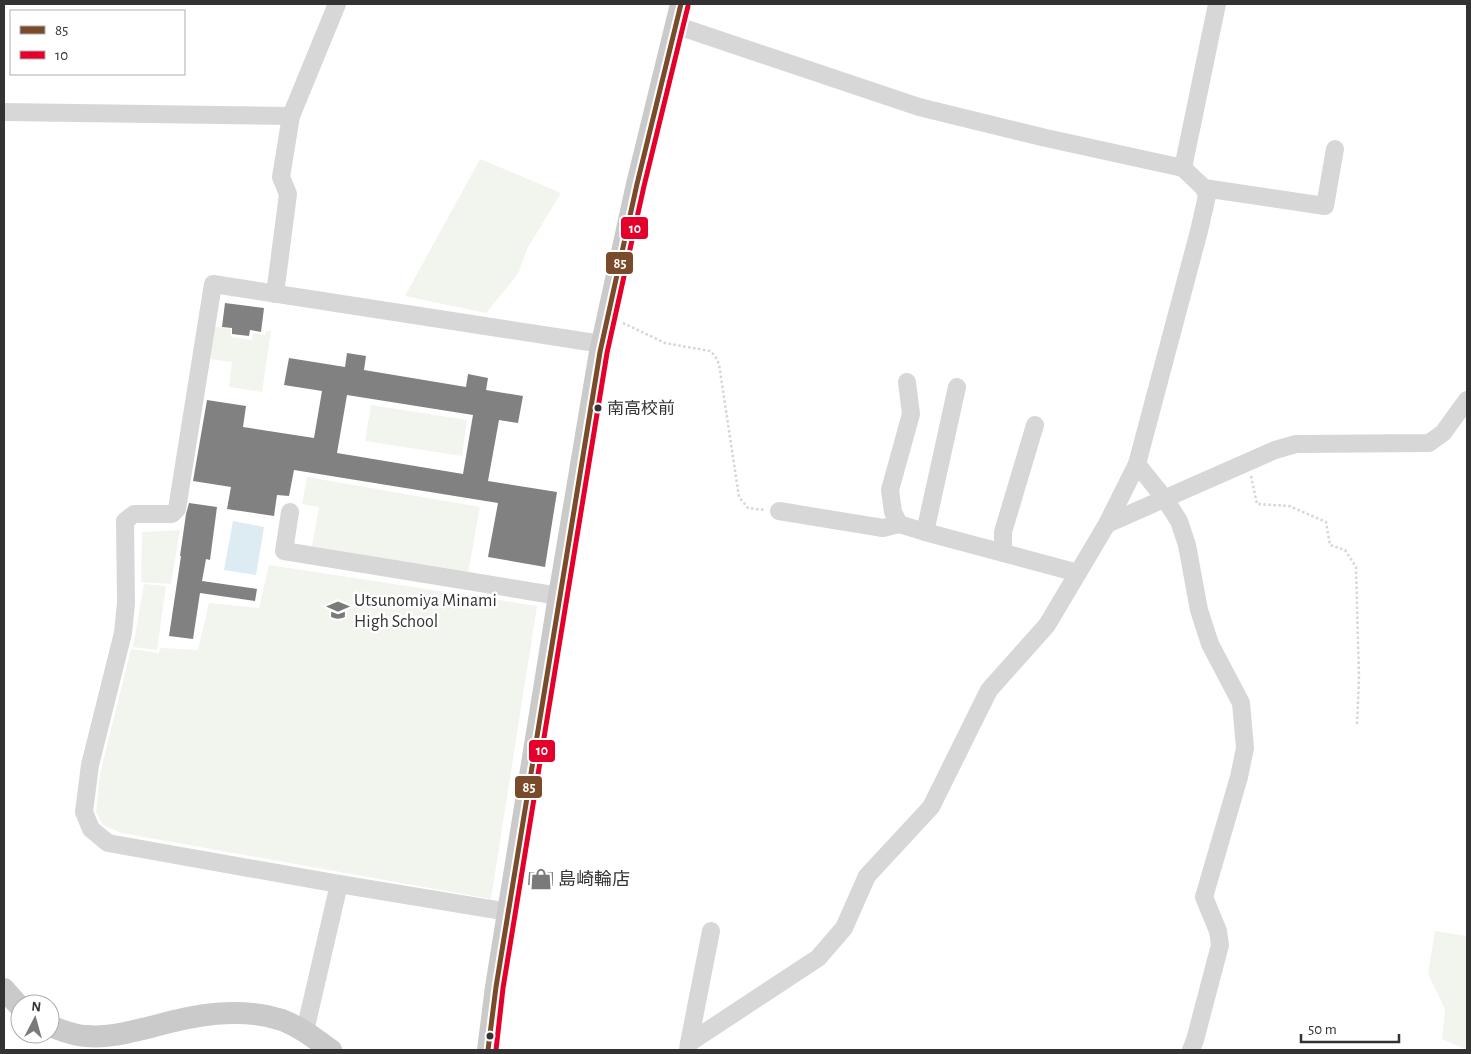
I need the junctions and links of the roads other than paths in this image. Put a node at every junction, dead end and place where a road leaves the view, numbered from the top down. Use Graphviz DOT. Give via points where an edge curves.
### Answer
graph roads {
  1 [pos="337,4"];
  2 [pos="681,4"];
  3 [pos="1217,4"];
  4 [pos="676,26"];
  5 [pos="4,112"];
  6 [pos="291,116"];
  7 [pos="1336,149"];
  8 [pos="1183,168"];
  9 [pos="1204,188"];
  10 [pos="275,294"];
  11 [pos="602,344"];
  12 [pos="907,382"];
  13 [pos="957,387"];
  14 [pos="1467,400"];
  15 [pos="1035,425"];
  16 [pos="1137,464"];
  17 [pos="1165,499"];
  18 [pos="779,511"];
  19 [pos="290,512"];
  20 [pos="899,524"];
  21 [pos="1107,524"];
  22 [pos="925,532"];
  23 [pos="1003,553"];
  24 [pos="1078,573"];
  25 [pos="559,596"];
  26 [pos="339,884"];
  27 [pos="509,912"];
  28 [pos="711,931"];
  29 [pos="60,1029"];
  30 [pos="305,1031"];
  31 [pos="688,1047"];
  32 [pos="331,1050"];
  33 [pos="488,1050"];
  34 [pos="1191,1050"];
  1 -- 6 [label="street"];
  2 -- 4 [label="main road"];
  3 -- 8 [label="street"];
  4 -- 8 [label="street" via="919,107"];
  4 -- 11 [label="main road"];
  5 -- 6 [label="street"];
  6 -- 10 [label="street" via="281,177 288,194"];
  7 -- 9 [label="street" via="1325,206"];
  8 -- 9 [label="street"];
  9 -- 16 [label="street" via="1207,196 1199,231"];
  10 -- 11 [label="street"];
  10 -- 26 [label="street" via="214,284 177,509 172,514 134,514 125,521 123,633 90,766 84,812 91,830 108,843"];
  11 -- 25 [label="main road"];
  12 -- 20 [label="street" via="911,414 890,490 893,512"];
  13 -- 22 [label="street"];
  14 -- 17 [label="street" via="1442,433 1429,443 1296,444 1275,450"];
  15 -- 23 [label="street" via="1003,532"];
  16 -- 17 [label="street"];
  16 -- 21 [label="street"];
  17 -- 21 [label="street"];
  17 -- 34 [label="street" via="1179,521 1187,545 1199,610 1210,644 1241,703 1245,748 1204,897 1218,931 1220,945"];
  18 -- 20 [label="street" via="883,528"];
  19 -- 25 [label="street" via="284,551"];
  20 -- 22 [label="street"];
  21 -- 24 [label="street"];
  22 -- 23 [label="street"];
  23 -- 24 [label="street"];
  24 -- 31 [label="street" via="1047,625 989,690 931,807 867,876 844,928 818,958"];
  25 -- 27 [label="main road"];
  26 -- 27 [label="street"];
  26 -- 30 [label="street"];
  27 -- 33 [label="main road"];
  28 -- 31 [label="street"];
  29 -- 30 [label="main road" via="85,1036 108,1036 193,1017 238,1013 259,1014"];
  30 -- 32 [label="main road"];
}
